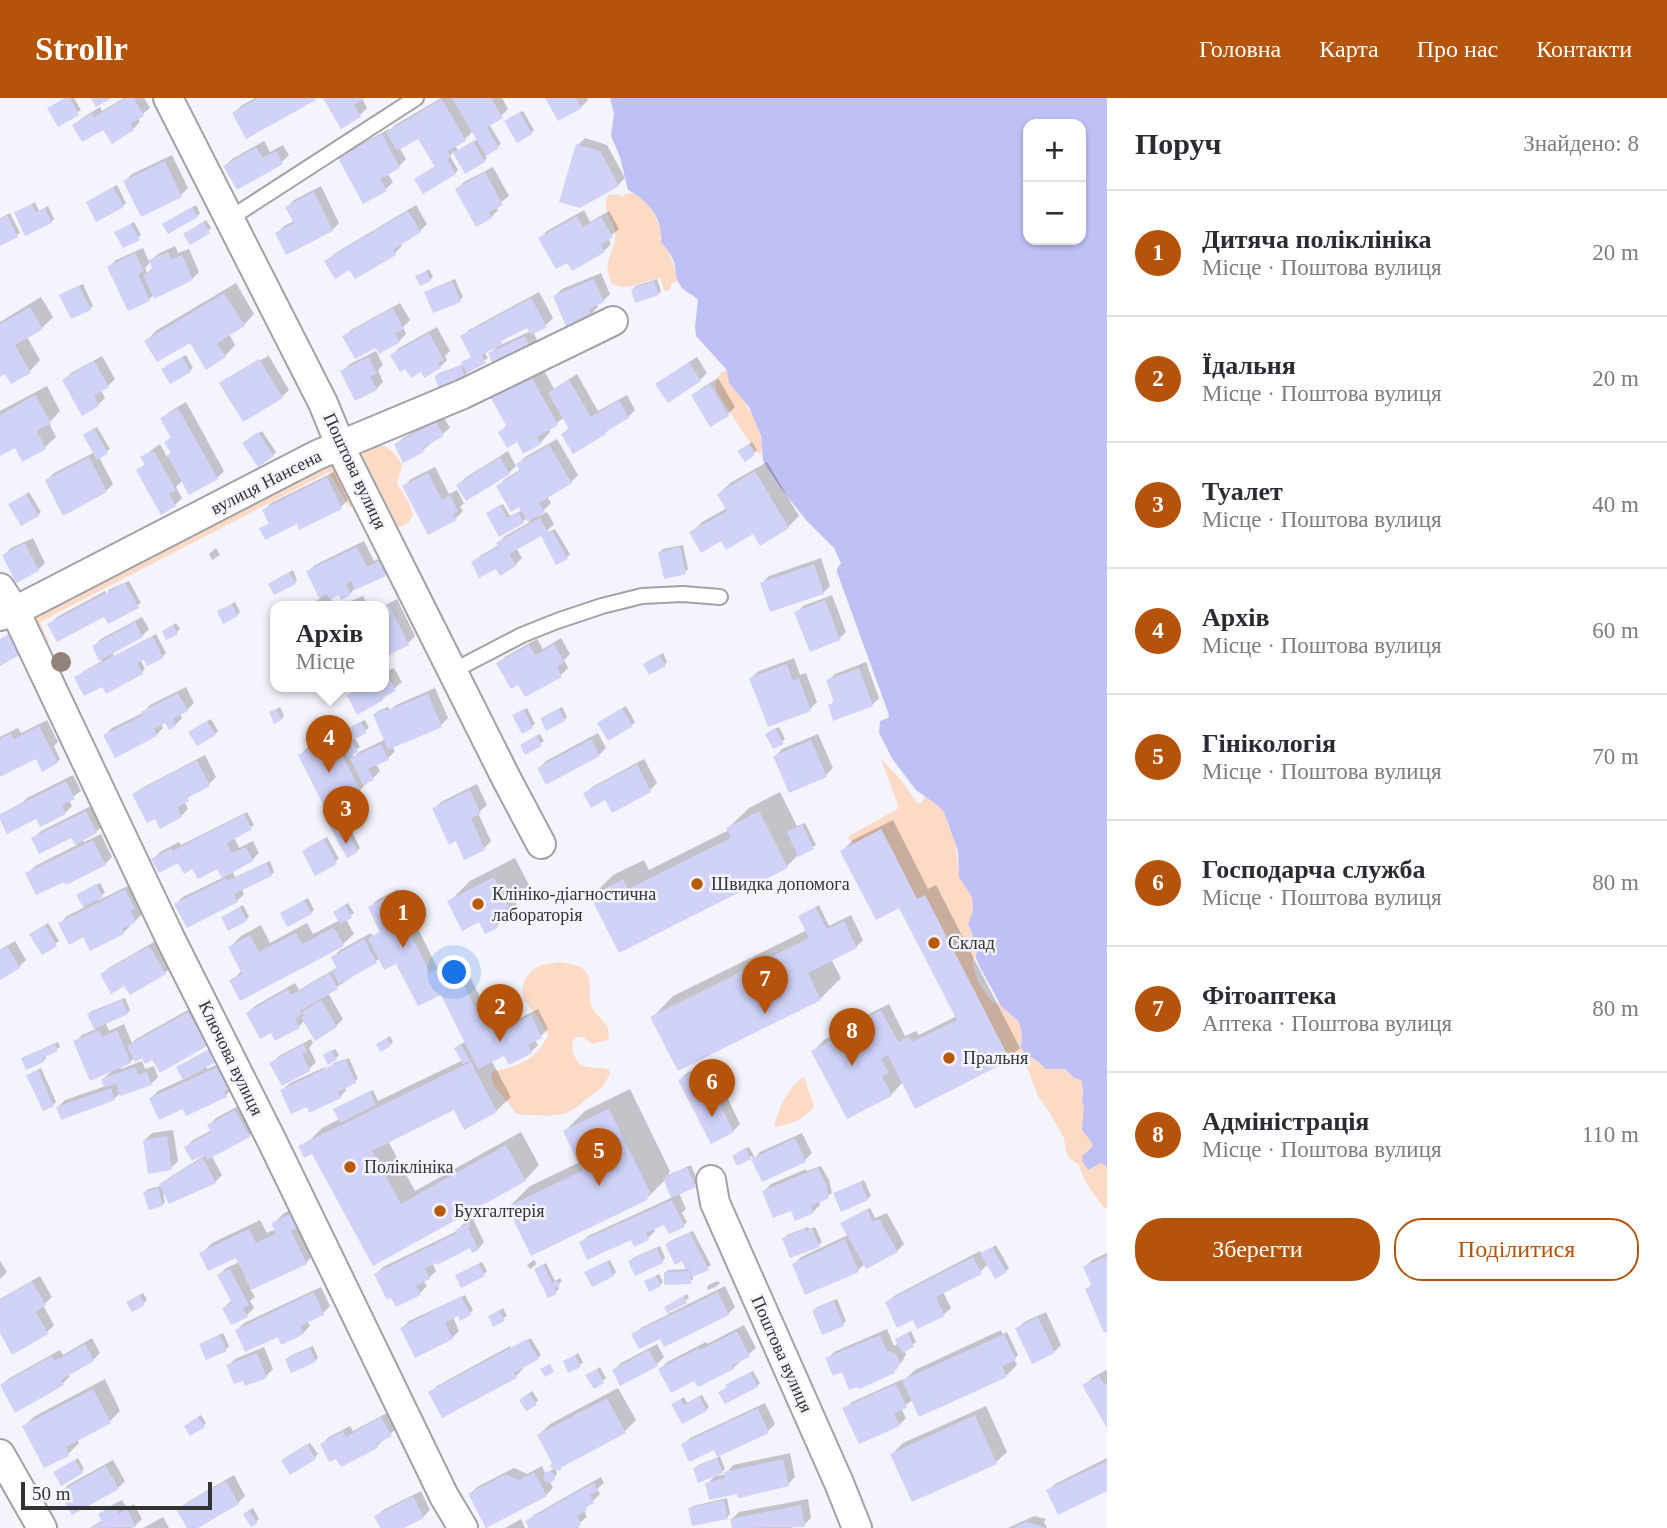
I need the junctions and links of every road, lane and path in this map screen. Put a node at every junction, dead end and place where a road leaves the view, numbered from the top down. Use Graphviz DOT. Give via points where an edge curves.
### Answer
graph roads {
  1 [pos="168,98"];
  2 [pos="416,98"];
  3 [pos="229,219"];
  4 [pos="613,321"];
  5 [pos="340,445"];
  6 [pos="720,597"];
  7 [pos="5,605"];
  8 [pos="453,671"];
  9 [pos="541,844"];
  10 [pos="711,1180"];
  11 [pos="0,1454"];
  12 [pos="42,1528"];
  13 [pos="463,1528"];
  14 [pos="857,1528"];
  1 -- 3 [label="street, Поштова вулиця"];
  2 -- 3 [label="lane"];
  3 -- 5 [label="street, Поштова вулиця"];
  4 -- 5 [label="street, вулиця Нансена" via="463,394"];
  5 -- 7 [label="street, вулиця Нансена"];
  5 -- 8 [label="street, Поштова вулиця"];
  6 -- 8 [label="lane" via="642,596 602,606 522,635"];
  7 -- 13 [label="street, Ключова вулиця"];
  8 -- 9 [label="street, Поштова вулиця"];
  10 -- 14 [label="street, Поштова вулиця" via="715,1203"];
  11 -- 12 [label="street"];
}
